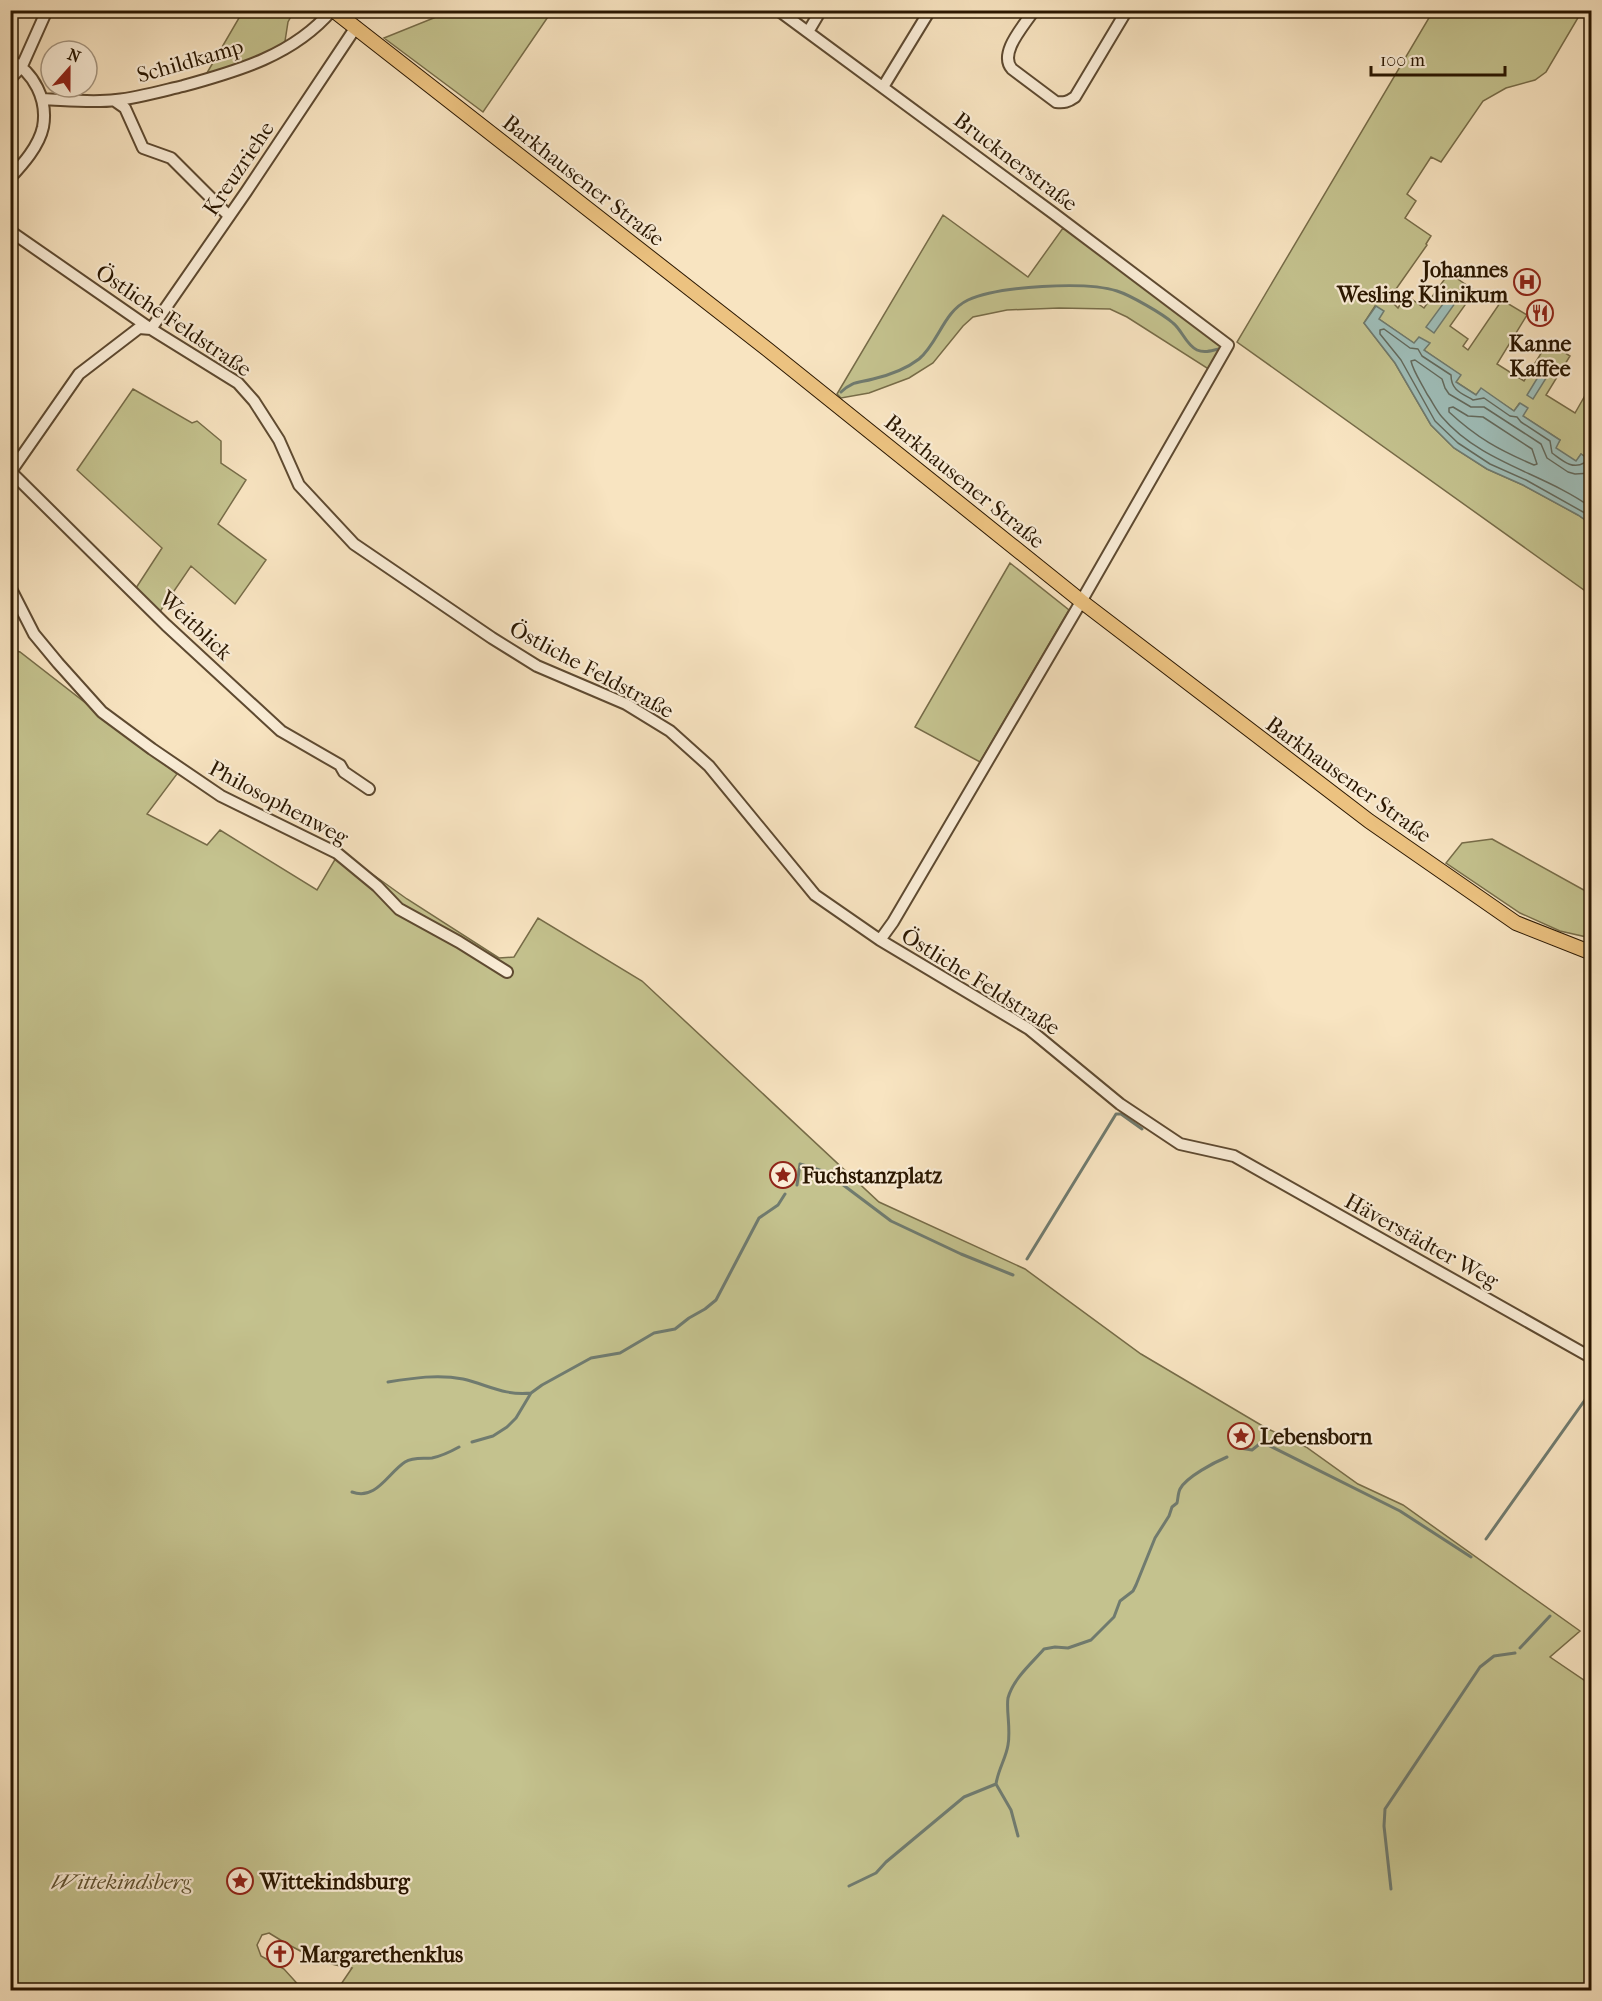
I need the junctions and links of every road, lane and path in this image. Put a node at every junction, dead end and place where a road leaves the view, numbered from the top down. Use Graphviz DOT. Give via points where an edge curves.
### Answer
graph roads {
  1 [pos="47,10"];
  2 [pos="333,10"];
  3 [pos="778,10"];
  4 [pos="821,10"];
  5 [pos="930,10"];
  6 [pos="1034,10"];
  7 [pos="1127,10"];
  8 [pos="356,27"];
  9 [pos="808,32"];
  10 [pos="10,60"];
  11 [pos="22,66"];
  12 [pos="10,79"];
  13 [pos="883,87"];
  14 [pos="39,88"];
  15 [pos="43,99"];
  16 [pos="115,100"];
  17 [pos="10,178"];
  18 [pos="229,216"];
  19 [pos="10,231"];
  20 [pos="151,329"];
  21 [pos="11,472"];
  22 [pos="10,587"];
  23 [pos="1081,601"];
  24 [pos="369,789"];
  25 [pos="880,940"];
  26 [pos="1592,953"];
  27 [pos="507,972"];
  28 [pos="1234,1156"];
  29 [pos="1592,1358"];
  1 -- 11 [label="street"];
  2 -- 8 [label="main road, Barkhausener Straße"];
  2 -- 16 [label="street, Schildkamp" via="300,41 238,71"];
  3 -- 9 [label="street, Brucknerstraße"];
  4 -- 9 [label="street"];
  5 -- 13 [label="street"];
  6 -- 7 [label="street" via="1009,49 1007,64 1062,103 1075,97"];
  8 -- 18 [label="street, Kreuzriehe"];
  8 -- 23 [label="main road, Barkhausener Straße"];
  9 -- 13 [label="street, Brucknerstraße"];
  10 -- 11 [label="street"];
  11 -- 12 [label="street"];
  11 -- 14 [label="street"];
  13 -- 23 [label="street, Brucknerstraße" via="1228,345"];
  15 -- 16 [label="street, Schildkamp"];
  15 -- 17 [label="street" via="43,127 33,150"];
  16 -- 18 [label="street" via="125,108 143,148 171,158"];
  18 -- 20 [label="street, Kreuzriehe"];
  19 -- 20 [label="street, Östliche Feldstraße"];
  20 -- 21 [label="street" via="139,328 79,374"];
  20 -- 25 [label="street, Östliche Feldstraße" via="238,383 279,440 299,485 354,544 537,666 626,704 670,731 709,766 815,895"];
  21 -- 24 [label="street, Weitblick" via="166,625 281,730 340,765"];
  22 -- 27 [label="street, Philosophenweg" via="34,634 102,712 222,796 337,853 399,909"];
  23 -- 25 [label="street"];
  23 -- 26 [label="main road, Barkhausener Straße" via="1274,750 1467,891 1516,922"];
  25 -- 28 [label="street, Östliche Feldstraße" via="1029,1029 1120,1104 1180,1144"];
  28 -- 29 [label="street, Häverstädter Weg"];
}
